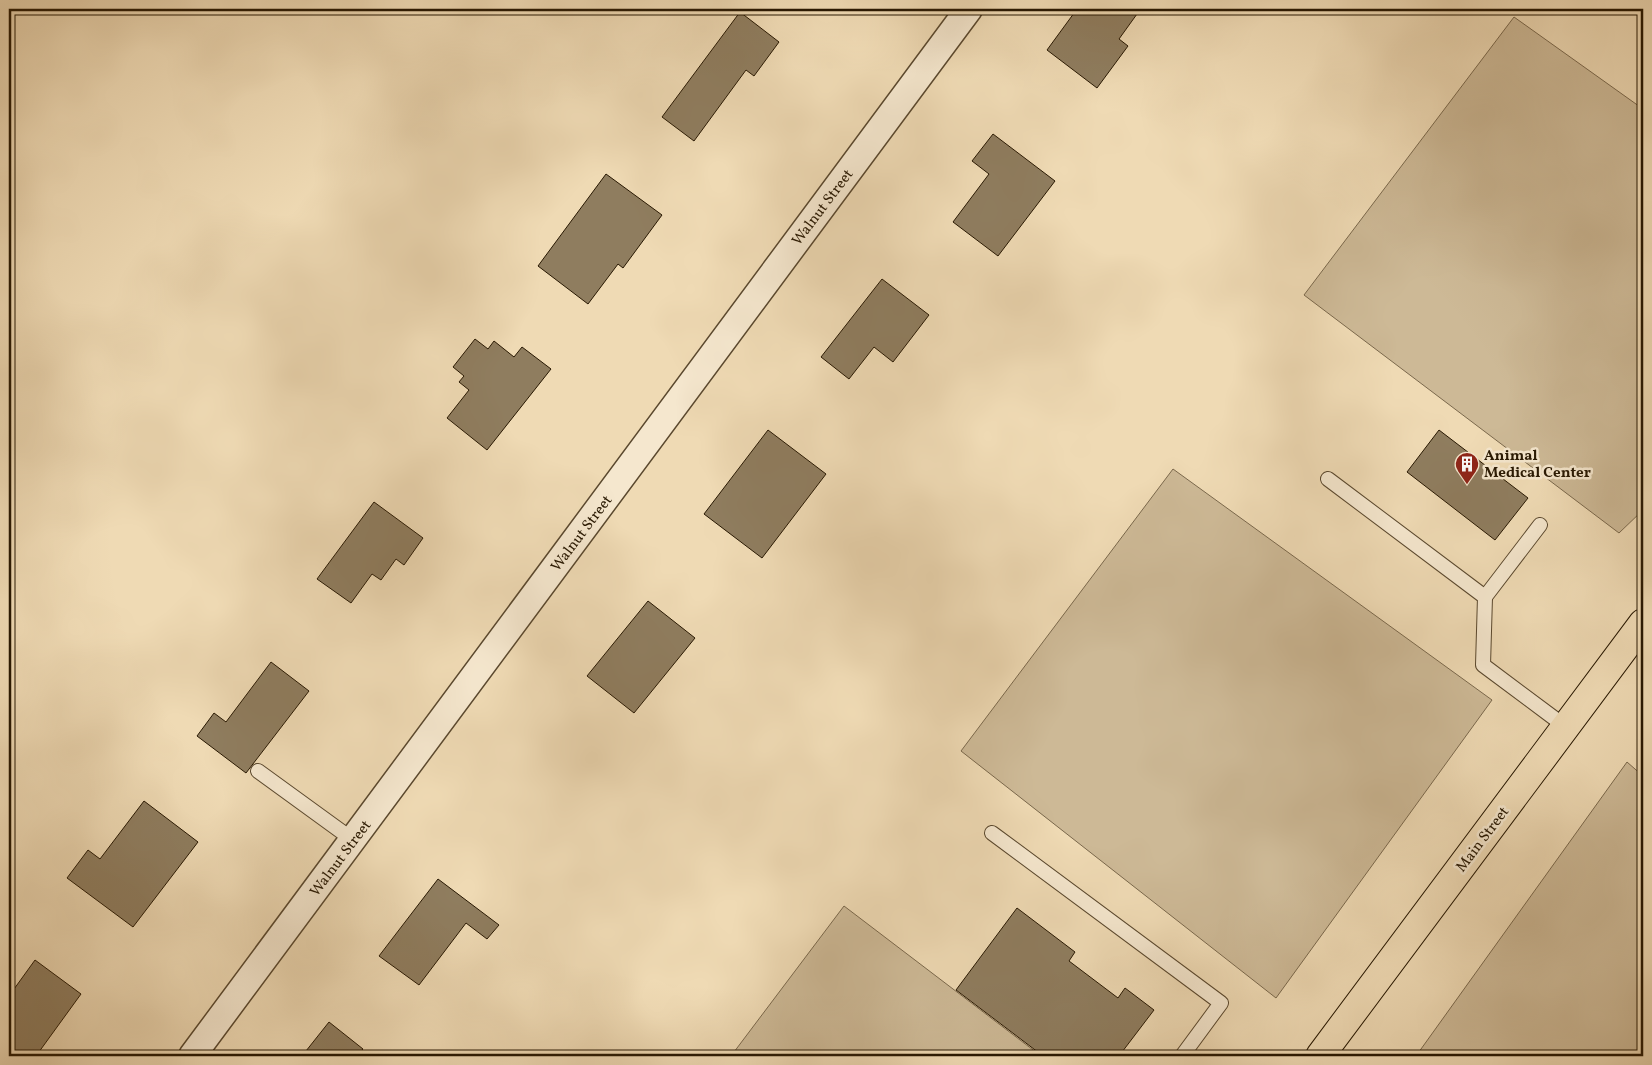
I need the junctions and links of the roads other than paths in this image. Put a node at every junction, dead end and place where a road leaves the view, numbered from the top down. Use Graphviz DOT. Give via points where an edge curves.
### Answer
graph roads {
  1 [pos="969,9"];
  2 [pos="1328,480"];
  3 [pos="1540,526"];
  4 [pos="1485,597"];
  5 [pos="1643,623"];
  6 [pos="1566,727"];
  7 [pos="258,771"];
  8 [pos="992,833"];
  9 [pos="353,840"];
  10 [pos="192,1056"];
  11 [pos="1182,1056"];
  12 [pos="1320,1056"];
  1 -- 9 [label="street, Walnut Street"];
  2 -- 4 [label="lane"];
  3 -- 4 [label="lane"];
  4 -- 6 [label="lane" via="1483,665"];
  5 -- 6 [label="main road, Main Street"];
  6 -- 12 [label="main road, Main Street"];
  7 -- 9 [label="lane"];
  8 -- 11 [label="lane" via="1221,1003"];
  9 -- 10 [label="street, Walnut Street"];
}
